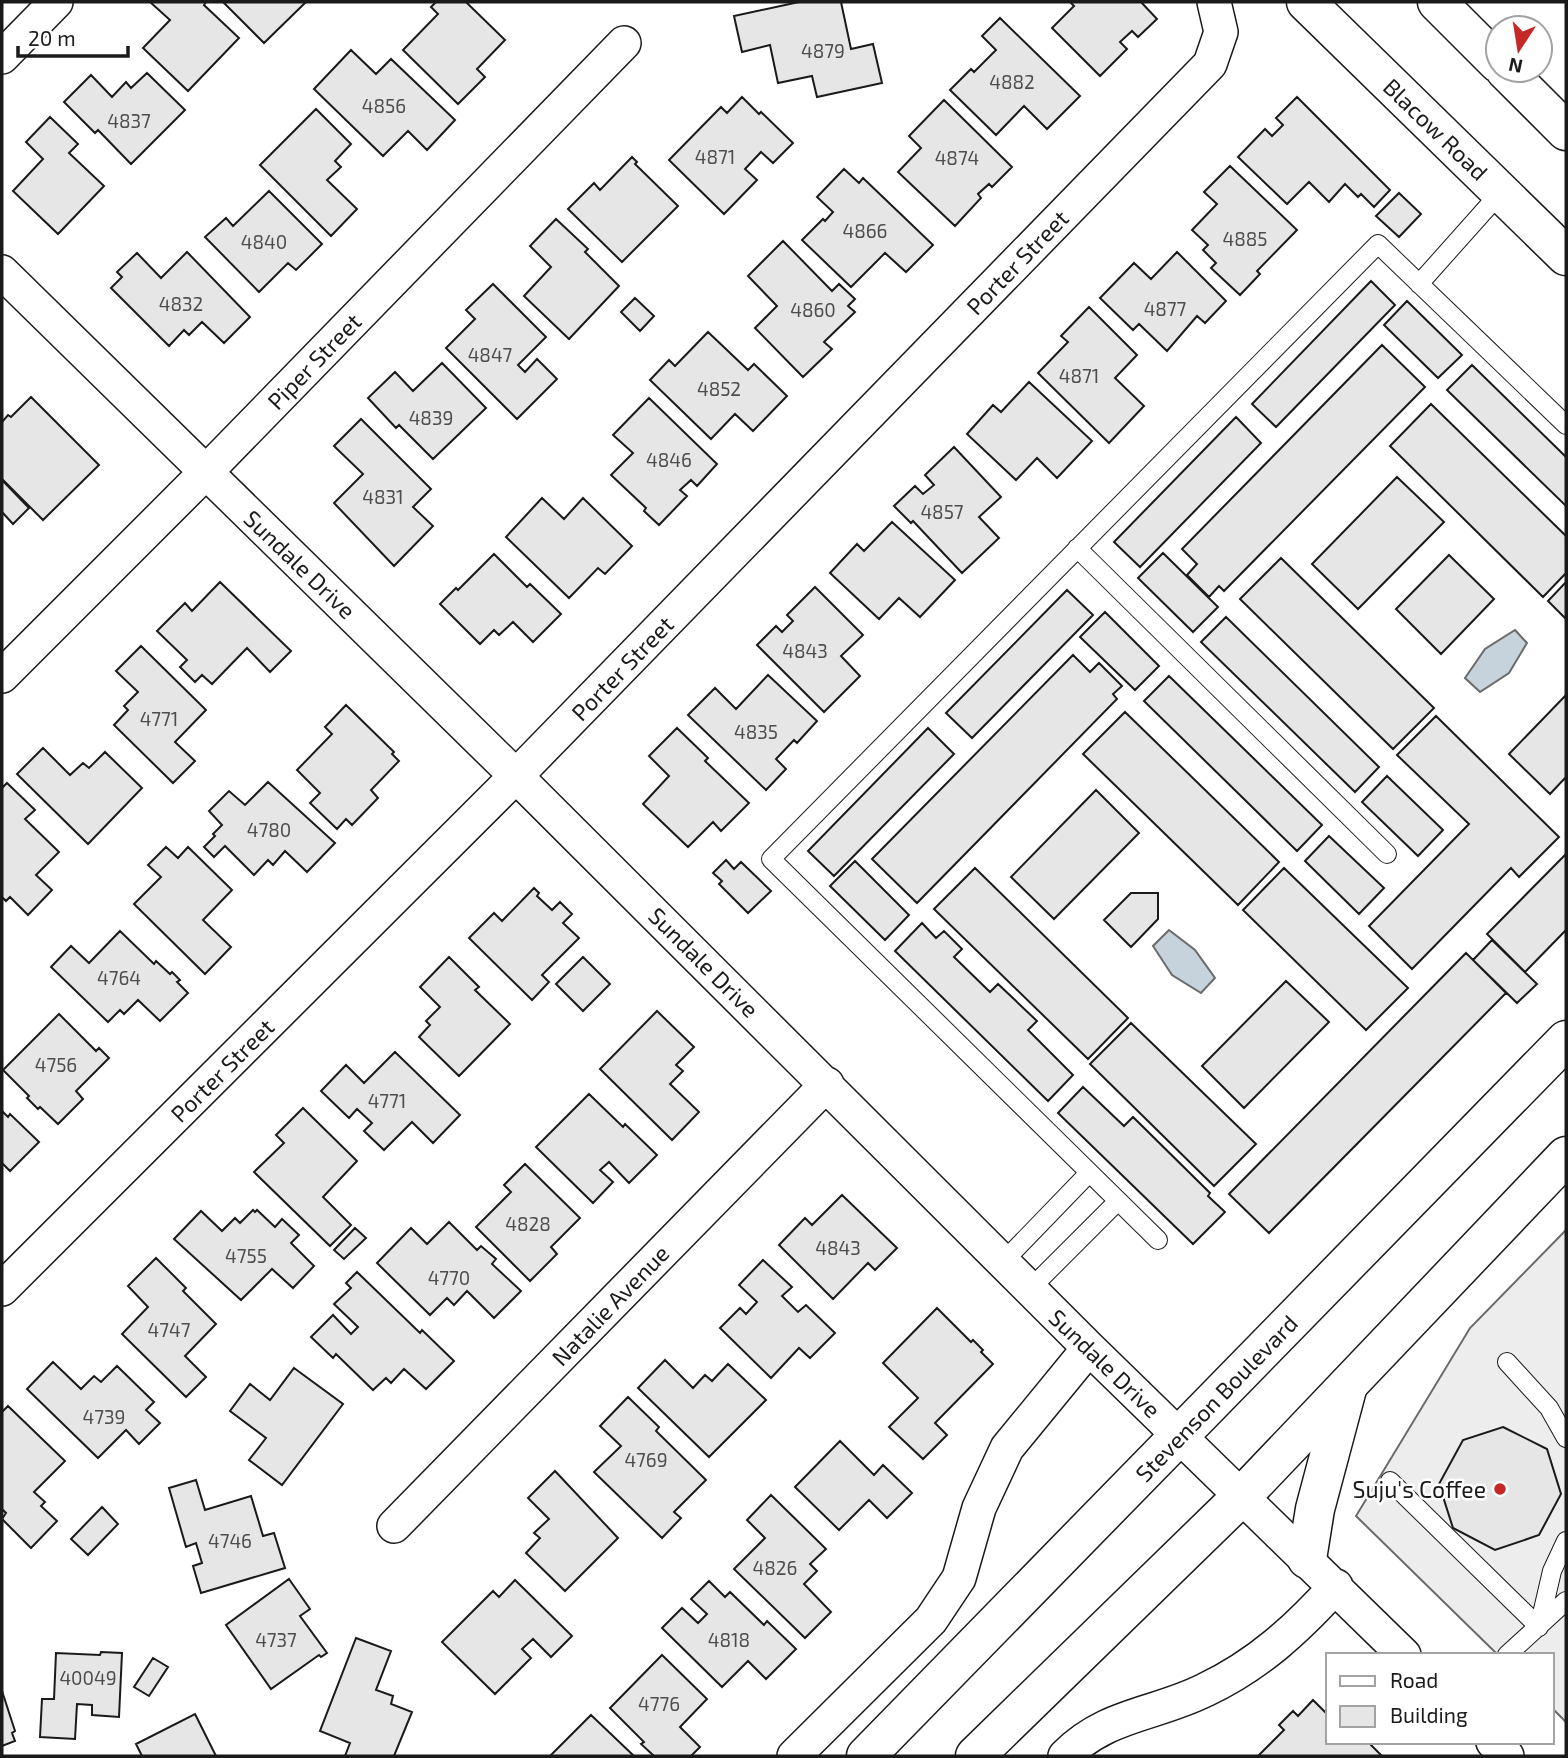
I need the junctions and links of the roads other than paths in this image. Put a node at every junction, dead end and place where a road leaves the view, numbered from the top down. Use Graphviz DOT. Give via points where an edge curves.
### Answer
graph roads {
  1 [pos="56,2"];
  2 [pos="1306,2"];
  3 [pos="1437,2"];
  4 [pos="1218,17"];
  5 [pos="624,43"];
  6 [pos="1484,48"];
  7 [pos="2,57"];
  8 [pos="1519,84"];
  9 [pos="1566,131"];
  10 [pos="1501,192"];
  11 [pos="1566,256"];
  12 [pos="2,272"];
  13 [pos="1419,284"];
  14 [pos="1566,425"];
  15 [pos="206,471"];
  16 [pos="1077,548"];
  17 [pos="2,676"];
  18 [pos="516,776"];
  19 [pos="1387,853"];
  20 [pos="1566,1040"];
  21 [pos="827,1084"];
  22 [pos="1566,1157"];
  23 [pos="1089,1173"];
  24 [pos="1118,1201"];
  25 [pos="1158,1240"];
  26 [pos="1003,1262"];
  27 [pos="2,1289"];
  28 [pos="1030,1289"];
  29 [pos="1089,1348"];
  30 [pos="1507,1363"];
  31 [pos="1346,1389"];
  32 [pos="1180,1436"];
  33 [pos="1566,1438"];
  34 [pos="1390,1481"];
  35 [pos="1242,1496"];
  36 [pos="394,1526"];
  37 [pos="1566,1541"];
  38 [pos="1307,1559"];
  39 [pos="1336,1587"];
  40 [pos="1566,1601"];
  41 [pos="1539,1627"];
  42 [pos="1402,1653"];
  43 [pos="1509,1653"];
  44 [pos="794,1756"];
  45 [pos="866,1756"];
  46 [pos="975,1756"];
  47 [pos="1065,1756"];
  1 -- 7 [label="street"];
  2 -- 10 [label="main road, Blacow Road"];
  3 -- 6 [label="main road"];
  4 -- 18 [label="street, Porter Street" via="1210,64"];
  5 -- 15 [label="street, Piper Street"];
  8 -- 9 [label="main road"];
  10 -- 11 [label="main road, Blacow Road"];
  10 -- 13 [label="lane"];
  12 -- 15 [label="street, Sundale Drive"];
  13 -- 14 [label="lane"];
  13 -- 16 [label="lane" via="1378,244"];
  15 -- 17 [label="street, Piper Street"];
  15 -- 18 [label="street, Sundale Drive"];
  16 -- 19 [label="lane"];
  16 -- 23 [label="lane" via="771,859"];
  18 -- 21 [label="street, Sundale Drive"];
  18 -- 27 [label="street, Porter Street"];
  20 -- 32 [label="main road, Stevenson Boulevard"];
  21 -- 26 [label="street, Sundale Drive"];
  21 -- 36 [label="street, Natalie Avenue"];
  22 -- 31 [label="main road"];
  23 -- 24 [label="lane"];
  23 -- 26 [label="lane"];
  24 -- 25 [label="lane"];
  24 -- 28 [label="lane"];
  26 -- 28 [label="street, Sundale Drive"];
  28 -- 29 [label="street, Sundale Drive"];
  29 -- 32 [label="street, Sundale Drive"];
  29 -- 44 [label="street" via="1007,1448 979,1508 959,1578 931,1620"];
  30 -- 33 [label="lane" via="1549,1408"];
  31 -- 35 [label="main road"];
  31 -- 38 [label="main road"];
  32 -- 35 [label="street, Sundale Drive"];
  32 -- 45 [label="main road, Stevenson Boulevard"];
  34 -- 41 [label="lane"];
  35 -- 38 [label="street, Sundale Drive"];
  35 -- 46 [label="main road"];
  37 -- 41 [label="lane" via="1552,1571"];
  38 -- 39 [label="street, Sundale Drive"];
  39 -- 42 [label="street, Sundale Drive"];
  39 -- 47 [label="street" via="1301,1625 1251,1664 1203,1691 1106,1725"];
  40 -- 41 [label="lane"];
  41 -- 43 [label="lane"];
}
